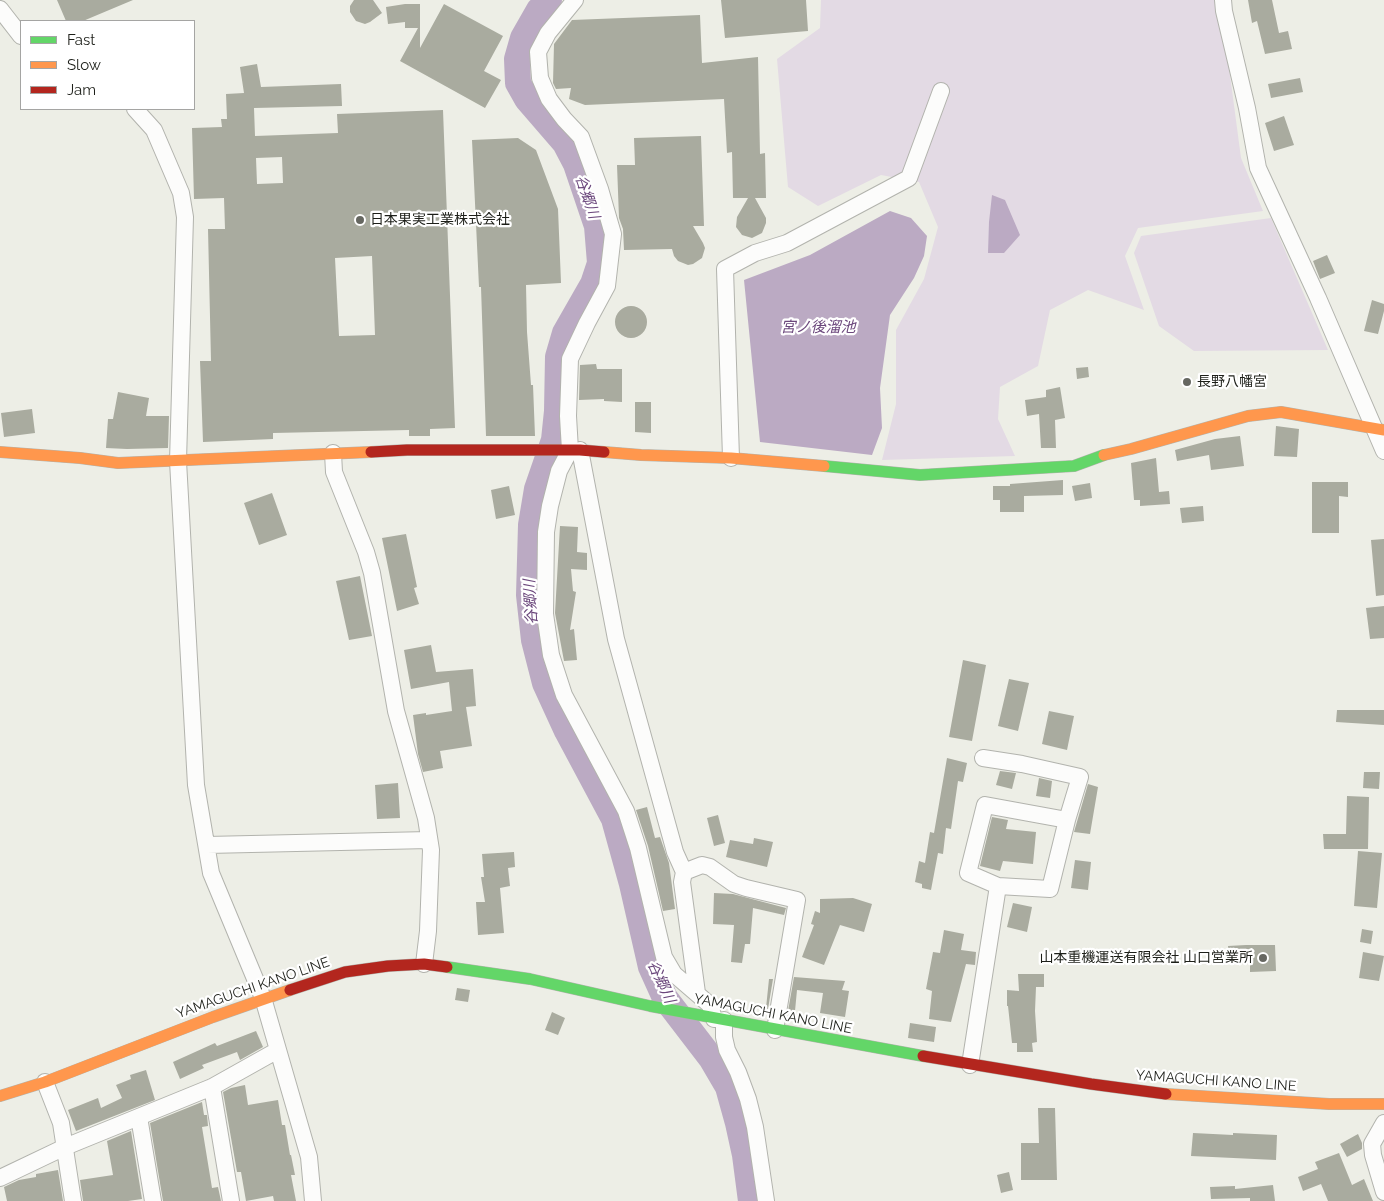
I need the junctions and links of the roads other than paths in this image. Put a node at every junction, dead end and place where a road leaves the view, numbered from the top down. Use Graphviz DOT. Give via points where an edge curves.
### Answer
graph roads {
  1 [pos="575,0"];
  2 [pos="1223,0"];
  3 [pos="0,9"];
  4 [pos="20,35"];
  5 [pos="940,91"];
  6 [pos="136,110"];
  7 [pos="1379,429"];
  8 [pos="570,450"];
  9 [pos="1384,451"];
  10 [pos="0,452"];
  11 [pos="333,453"];
  12 [pos="731,458"];
  13 [pos="178,461"];
  14 [pos="983,758"];
  15 [pos="1067,820"];
  16 [pos="429,840"];
  17 [pos="207,845"];
  18 [pos="684,872"];
  19 [pos="998,886"];
  20 [pos="424,964"];
  21 [pos="697,992"];
  22 [pos="264,998"];
  23 [pos="719,1019"];
  24 [pos="776,1030"];
  25 [pos="278,1050"];
  26 [pos="970,1065"];
  27 [pos="45,1082"];
  28 [pos="212,1087"];
  29 [pos="0,1096"];
  30 [pos="1384,1104"];
  31 [pos="139,1117"];
  32 [pos="1384,1123"];
  33 [pos="65,1147"];
  34 [pos="0,1178"];
  35 [pos="1384,1192"];
  36 [pos="73,1201"];
  37 [pos="153,1201"];
  38 [pos="231,1201"];
  39 [pos="313,1201"];
  40 [pos="766,1201"];
  1 -- 8 [label="street" via="548,33 538,52 540,78 549,99 581,136 613,234 607,286 570,359"];
  2 -- 7 [label="street" via="1258,168"];
  3 -- 4 [label="street"];
  5 -- 12 [label="street" via="909,178 788,244 755,253 725,269"];
  6 -- 13 [label="street" via="154,130 181,193 185,217"];
  7 -- 9 [label="street"];
  7 -- 12 [label="main road" via="1281,412 1248,416 1131,450 1102,455 1074,466 920,475"];
  8 -- 11 [label="main road"];
  8 -- 12 [label="main road"];
  8 -- 18 [label="street" via="616,639 675,852"];
  8 -- 21 [label="street" via="558,471 546,532 545,614 551,655 564,695 626,811 664,957 674,974"];
  10 -- 13 [label="main road" via="118,463"];
  11 -- 13 [label="main road"];
  11 -- 16 [label="street" via="334,472 372,573 396,711 426,818"];
  13 -- 17 [label="street" via="196,785"];
  14 -- 15 [label="street" via="1080,777"];
  15 -- 19 [label="street" via="1050,889"];
  15 -- 19 [label="street" via="985,805 968,873"];
  16 -- 17 [label="street"];
  16 -- 20 [label="street" via="430,904"];
  17 -- 22 [label="street" via="211,873"];
  18 -- 21 [label="street" via="682,882"];
  18 -- 24 [label="street" via="702,865 734,884 797,900"];
  19 -- 26 [label="street"];
  20 -- 22 [label="main road, YAMAGUCHI KANO LINE" via="345,972"];
  20 -- 23 [label="main road, YAMAGUCHI KANO LINE" via="530,979"];
  21 -- 23 [label="street"];
  22 -- 25 [label="street"];
  22 -- 27 [label="main road, YAMAGUCHI KANO LINE"];
  23 -- 24 [label="main road, YAMAGUCHI KANO LINE"];
  23 -- 40 [label="street" via="726,1050 748,1099"];
  24 -- 26 [label="main road, YAMAGUCHI KANO LINE"];
  25 -- 28 [label="street"];
  25 -- 39 [label="street" via="309,1157"];
  26 -- 30 [label="main road, YAMAGUCHI KANO LINE" via="1172,1095"];
  27 -- 29 [label="main road, YAMAGUCHI KANO LINE"];
  27 -- 33 [label="street" via="61,1123"];
  28 -- 31 [label="street"];
  28 -- 38 [label="street"];
  31 -- 33 [label="street"];
  31 -- 37 [label="street"];
  32 -- 35 [label="street" via="1372,1144"];
  33 -- 34 [label="street"];
  33 -- 36 [label="street"];
}
